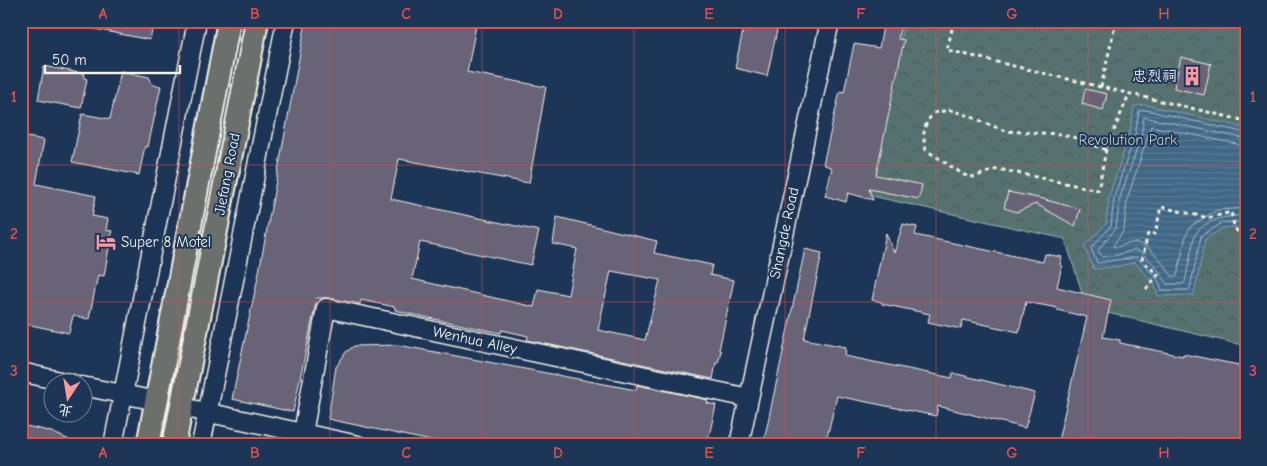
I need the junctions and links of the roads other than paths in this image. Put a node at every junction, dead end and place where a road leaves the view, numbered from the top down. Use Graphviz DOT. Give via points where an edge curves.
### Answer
graph roads {
  1 [pos="197,21"];
  2 [pos="229,21"];
  3 [pos="257,21"];
  4 [pos="286,21"];
  5 [pos="830,21"];
  6 [pos="21,372"];
  7 [pos="42,377"];
  8 [pos="92,388"];
  9 [pos="124,395"];
  10 [pos="748,398"];
  11 [pos="157,401"];
  12 [pos="182,407"];
  13 [pos="208,412"];
  14 [pos="303,433"];
  15 [pos="114,445"];
  16 [pos="148,445"];
  17 [pos="174,445"];
  18 [pos="201,445"];
  19 [pos="358,445"];
  20 [pos="739,445"];
  1 -- 9 [label="street"];
  2 -- 11 [label="main road, Jiefang Road"];
  3 -- 12 [label="main road, Jiefang Road"];
  4 -- 13 [label="street"];
  5 -- 10 [label="street, Shangde Road"];
  6 -- 7 [label="street"];
  8 -- 9 [label="street"];
  9 -- 11 [label="street"];
  9 -- 15 [label="street"];
  10 -- 14 [label="street, Wenhua Alley" via="326,308"];
  10 -- 20 [label="street, Shangde Road"];
  11 -- 12 [label="main road"];
  11 -- 16 [label="main road, Jiefang Road"];
  12 -- 13 [label="street"];
  12 -- 17 [label="main road, Jiefang Road"];
  13 -- 14 [label="street"];
  13 -- 18 [label="street"];
  14 -- 19 [label="street"];
}
